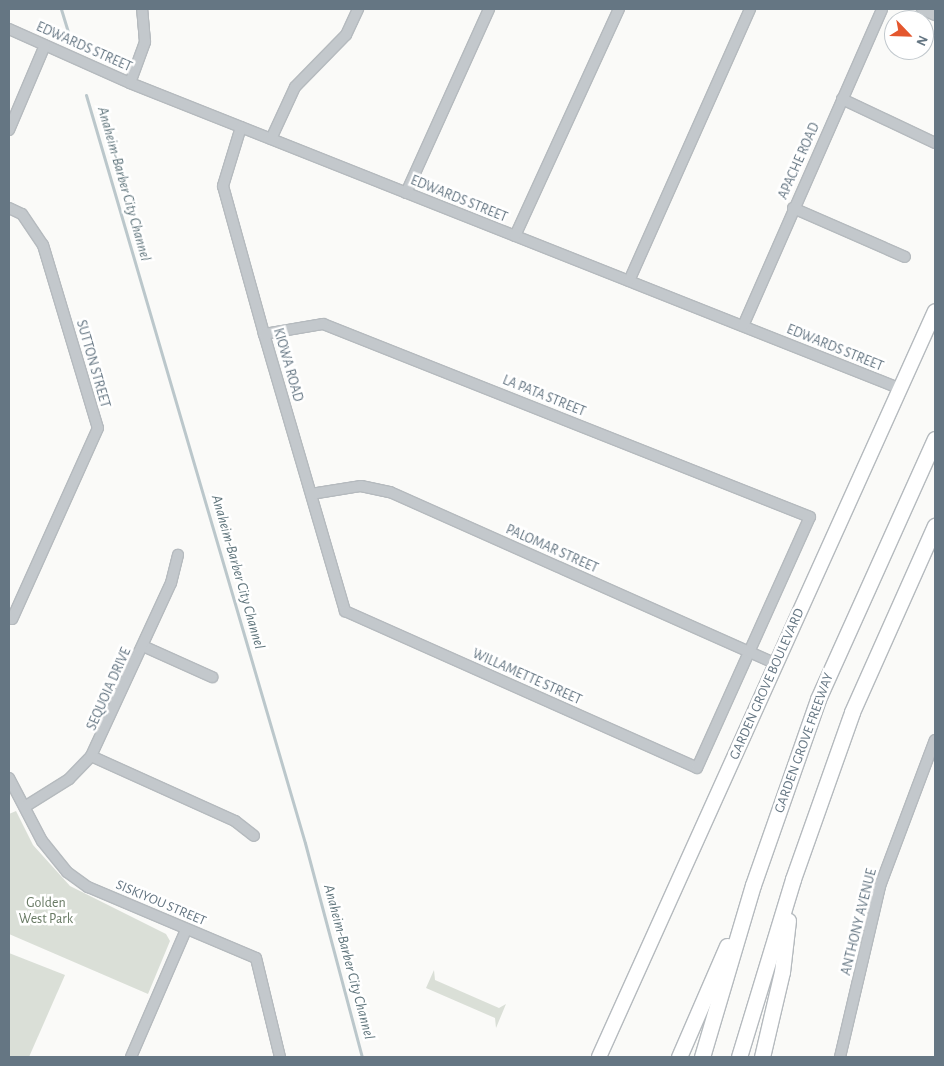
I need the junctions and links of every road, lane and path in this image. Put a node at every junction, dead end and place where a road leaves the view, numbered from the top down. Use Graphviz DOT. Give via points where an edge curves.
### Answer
graph roads {
  1 [pos="142,9"];
  2 [pos="358,9"];
  3 [pos="489,9"];
  4 [pos="618,9"];
  5 [pos="750,9"];
  6 [pos="882,9"];
  7 [pos="922,9"];
  8 [pos="935,15"];
  9 [pos="9,29"];
  10 [pos="46,45"];
  11 [pos="130,83"];
  12 [pos="842,99"];
  13 [pos="241,127"];
  14 [pos="9,130"];
  15 [pos="271,139"];
  16 [pos="935,143"];
  17 [pos="406,192"];
  18 [pos="9,208"];
  19 [pos="793,208"];
  20 [pos="515,236"];
  21 [pos="905,257"];
  22 [pos="629,281"];
  23 [pos="935,311"];
  24 [pos="743,326"];
  25 [pos="264,334"];
  26 [pos="900,389"];
  27 [pos="935,439"];
  28 [pos="311,494"];
  29 [pos="935,526"];
  30 [pos="178,555"];
  31 [pos="345,611"];
  32 [pos="11,618"];
  33 [pos="143,646"];
  34 [pos="749,652"];
  35 [pos="776,664"];
  36 [pos="212,677"];
  37 [pos="935,740"];
  38 [pos="91,756"];
  39 [pos="9,778"];
  40 [pos="26,806"];
  41 [pos="254,836"];
  42 [pos="793,879"];
  43 [pos="753,885"];
  44 [pos="186,930"];
  45 [pos="131,1057"];
  46 [pos="280,1057"];
  47 [pos="599,1057"];
  48 [pos="679,1057"];
  49 [pos="702,1057"];
  50 [pos="739,1057"];
  51 [pos="762,1057"];
  52 [pos="840,1057"];
  1 -- 11 [label="street" via="145,42"];
  2 -- 15 [label="street" via="346,35 295,87"];
  3 -- 17 [label="street"];
  4 -- 20 [label="street"];
  5 -- 22 [label="street"];
  6 -- 12 [label="street, APACHE ROAD"];
  7 -- 8 [label="street"];
  9 -- 10 [label="street, EDWARDS STREET"];
  10 -- 11 [label="street, EDWARDS STREET"];
  10 -- 14 [label="street"];
  11 -- 13 [label="street, EDWARDS STREET"];
  12 -- 16 [label="street"];
  12 -- 19 [label="street, APACHE ROAD"];
  13 -- 15 [label="street, EDWARDS STREET"];
  13 -- 25 [label="street, KIOWA ROAD" via="223,186"];
  15 -- 17 [label="street, EDWARDS STREET"];
  17 -- 20 [label="street, EDWARDS STREET"];
  18 -- 32 [label="street, SUTTON STREET" via="22,214 43,245 98,428"];
  19 -- 21 [label="street"];
  19 -- 24 [label="street, APACHE ROAD"];
  20 -- 22 [label="street, EDWARDS STREET"];
  22 -- 24 [label="street, EDWARDS STREET"];
  23 -- 26 [label="main road, GARDEN GROVE BOULEVARD"];
  24 -- 26 [label="street, EDWARDS STREET"];
  25 -- 28 [label="street, KIOWA ROAD"];
  25 -- 34 [label="street, LA PATA STREET" via="323,324 810,517"];
  26 -- 35 [label="main road, GARDEN GROVE BOULEVARD"];
  27 -- 43 [label="highway, GARDEN GROVE FREEWAY" via="818,698"];
  28 -- 31 [label="street, KIOWA ROAD"];
  28 -- 34 [label="street, PALOMAR STREET" via="354,486 390,492"];
  29 -- 42 [label="highway" via="852,712"];
  30 -- 33 [label="street, SEQUOIA DRIVE"];
  31 -- 34 [label="street, WILLAMETTE STREET" via="697,768"];
  33 -- 36 [label="street"];
  33 -- 38 [label="street, SEQUOIA DRIVE"];
  34 -- 35 [label="street, PALOMAR STREET"];
  35 -- 47 [label="main road, GARDEN GROVE BOULEVARD"];
  37 -- 52 [label="street, ANTHONY AVENUE" via="880,886"];
  38 -- 40 [label="street, SEQUOIA DRIVE" via="68,779"];
  38 -- 41 [label="street" via="236,820"];
  39 -- 40 [label="street, SISKIYOU STREET"];
  40 -- 44 [label="street, SISKIYOU STREET" via="42,841 67,872 88,887"];
  42 -- 50 [label="highway"];
  42 -- 51 [label="highway" via="782,972"];
  43 -- 48 [label="highway"];
  43 -- 49 [label="highway, GARDEN GROVE FREEWAY"];
  44 -- 45 [label="street"];
  44 -- 46 [label="street, SISKIYOU STREET" via="256,958"];
}
